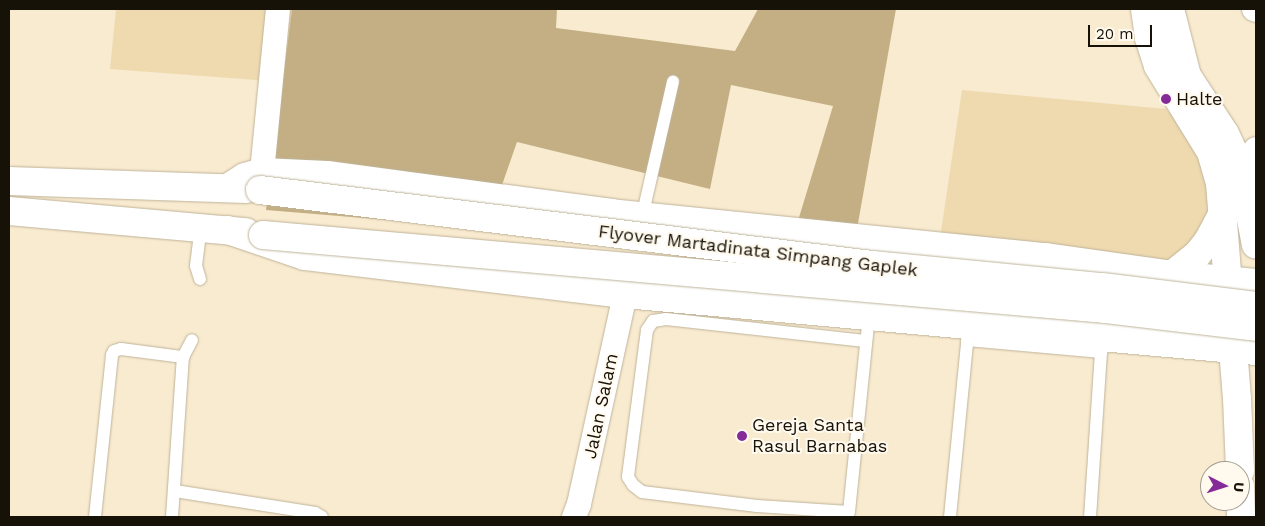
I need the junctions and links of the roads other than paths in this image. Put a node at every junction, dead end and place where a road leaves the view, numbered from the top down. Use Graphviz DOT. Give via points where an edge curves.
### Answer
graph roads {
  1 [pos="278,9"];
  2 [pos="1145,9"];
  3 [pos="1170,9"];
  4 [pos="673,82"];
  5 [pos="1249,159"];
  6 [pos="9,181"];
  7 [pos="261,181"];
  8 [pos="1243,206"];
  9 [pos="9,210"];
  10 [pos="642,216"];
  11 [pos="201,227"];
  12 [pos="228,230"];
  13 [pos="1256,245"];
  14 [pos="1172,275"];
  15 [pos="200,279"];
  16 [pos="1226,280"];
  17 [pos="1256,283"];
  18 [pos="625,294"];
  19 [pos="1256,306"];
  20 [pos="1256,327"];
  21 [pos="867,328"];
  22 [pos="968,333"];
  23 [pos="192,340"];
  24 [pos="1163,343"];
  25 [pos="1244,349"];
  26 [pos="183,357"];
  27 [pos="1240,461"];
  28 [pos="174,491"];
  29 [pos="756,512"];
  30 [pos="94,517"];
  31 [pos="172,517"];
  32 [pos="322,517"];
  33 [pos="574,517"];
  34 [pos="950,517"];
  35 [pos="1090,517"];
  1 -- 7 [label="street"];
  2 -- 8 [label="main road" via="1149,38 1158,66 1211,152 1220,183"];
  3 -- 5 [label="main road" via="1187,76 1225,134"];
  4 -- 10 [label="lane"];
  5 -- 8 [label="main road"];
  6 -- 7 [label="main road" via="230,188"];
  7 -- 10 [label="main road" via="327,176"];
  7 -- 19 [label="main road, Flyover Martadinata Simpang Gaplek, bridge" via="872,265 1102,286"];
  8 -- 13 [label="main road"];
  8 -- 14 [label="main road" via="1197,256"];
  8 -- 16 [label="main road"];
  9 -- 11 [label="main road"];
  10 -- 14 [label="main road" via="1046,257"];
  11 -- 12 [label="main road"];
  11 -- 15 [label="lane" via="196,266"];
  12 -- 18 [label="main road" via="305,256"];
  12 -- 20 [label="main road, Flyover Martadinata Simpang Gaplek, bridge" via="1106,309"];
  14 -- 16 [label="main road"];
  14 -- 24 [label="main road" via="1175,307 1173,322"];
  16 -- 17 [label="main road"];
  16 -- 25 [label="main road"];
  18 -- 21 [label="main road"];
  18 -- 33 [label="street, Jalan Salam"];
  21 -- 22 [label="main road"];
  21 -- 29 [label="lane" via="849,512"];
  21 -- 29 [label="lane" via="666,319 653,321 647,330 628,477 642,492"];
  22 -- 24 [label="main road"];
  22 -- 34 [label="lane"];
  22 -- 35 [label="lane" via="1101,352"];
  23 -- 26 [label="lane"];
  24 -- 25 [label="main road"];
  25 -- 27 [label="main road" via="1237,398"];
  26 -- 28 [label="lane"];
  26 -- 30 [label="lane" via="121,349 114,351"];
  28 -- 31 [label="lane"];
  28 -- 32 [label="lane" via="314,513"];
}
